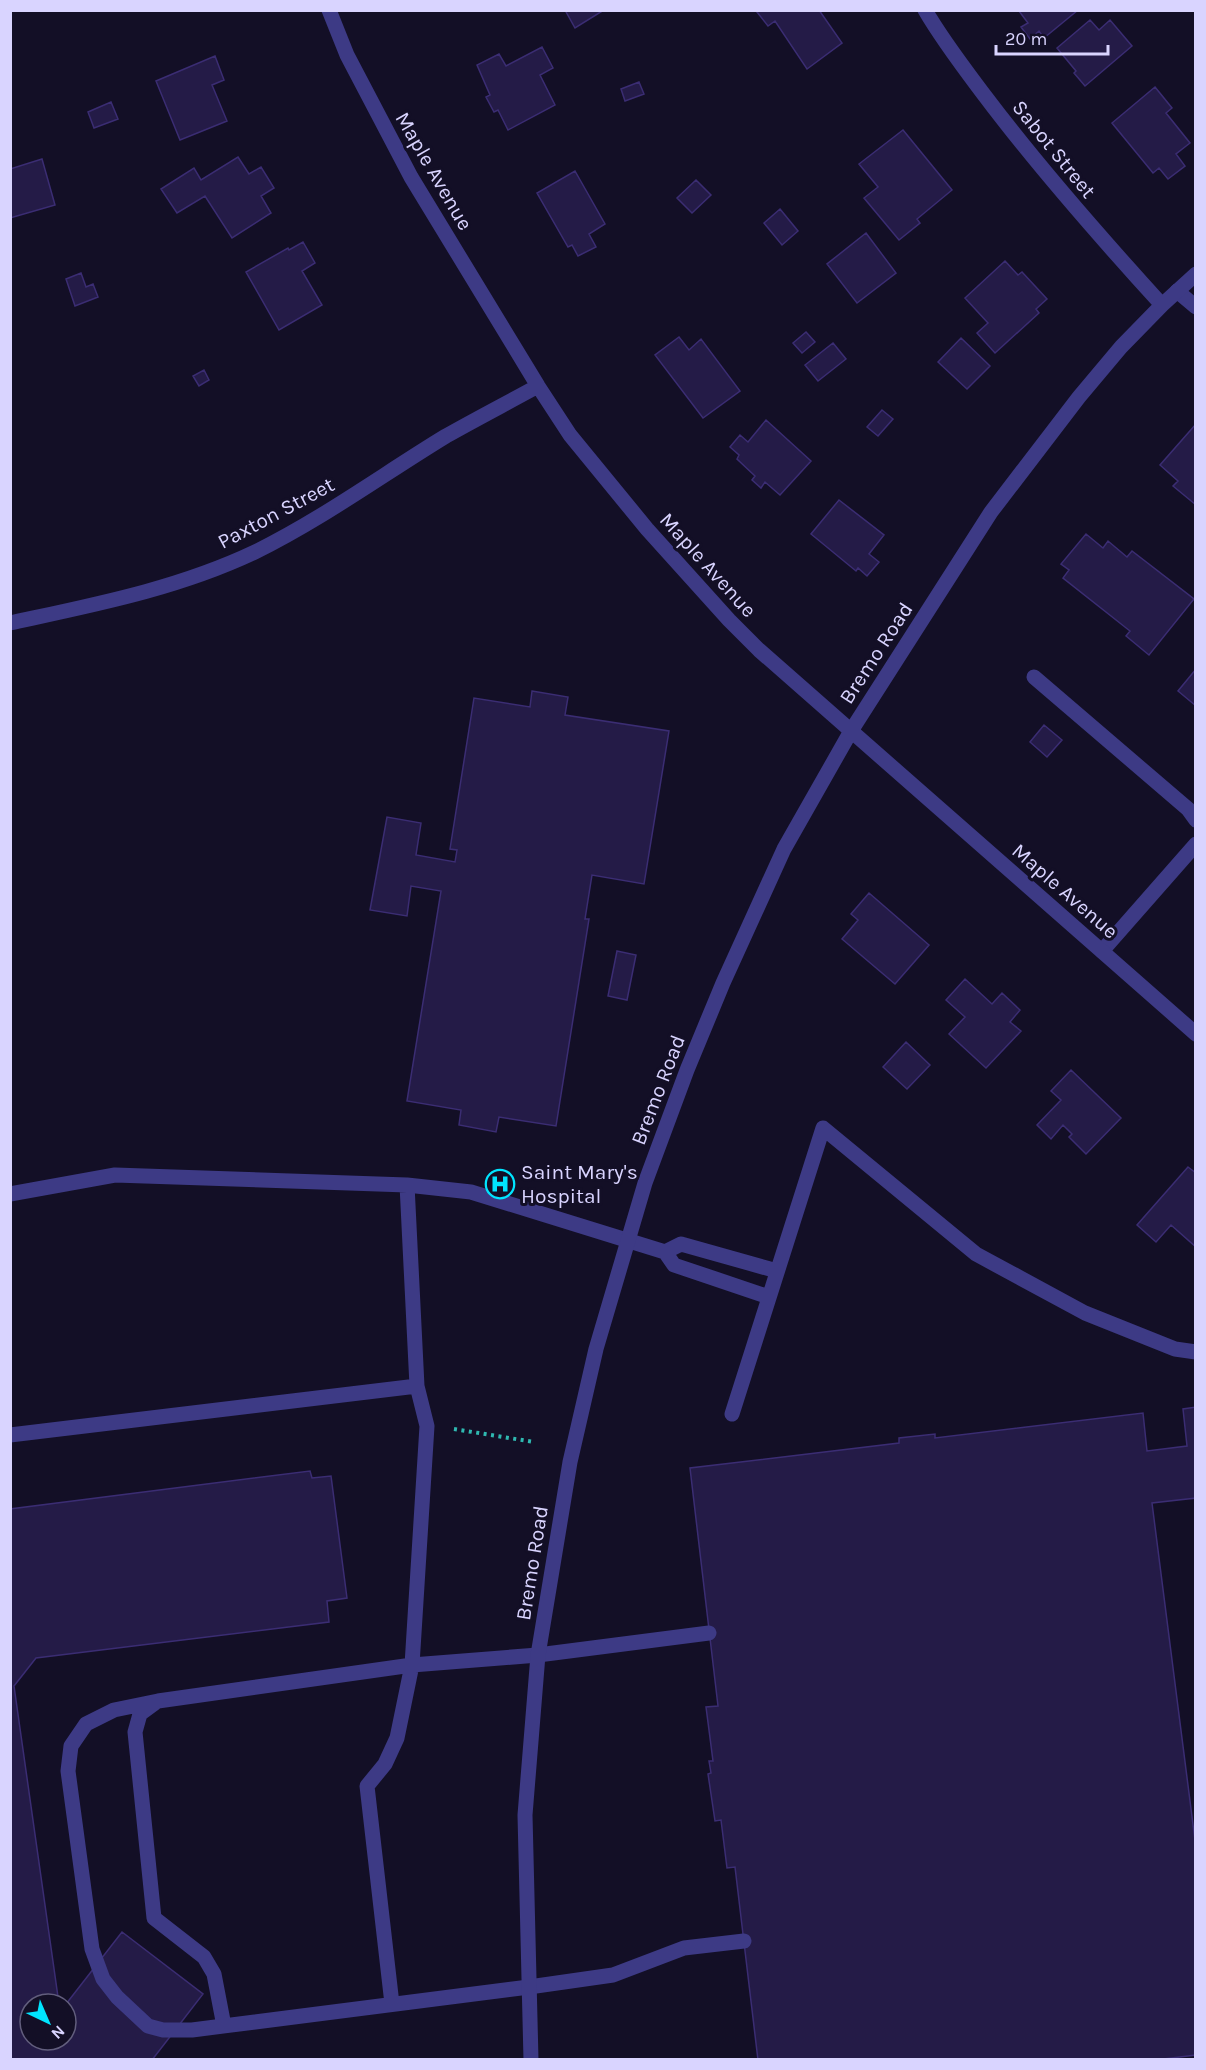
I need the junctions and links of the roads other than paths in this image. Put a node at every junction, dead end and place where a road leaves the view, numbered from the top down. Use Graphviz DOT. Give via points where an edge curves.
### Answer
graph roads {
  1 [pos="329,10"];
  2 [pos="925,10"];
  3 [pos="1196,274"];
  4 [pos="1177,291"];
  5 [pos="1162,305"];
  6 [pos="1196,307"];
  7 [pos="538,386"];
  8 [pos="10,623"];
  9 [pos="1034,677"];
  10 [pos="851,731"];
  11 [pos="1196,820"];
  12 [pos="1196,844"];
  13 [pos="1102,951"];
  14 [pos="1196,1034"];
  15 [pos="407,1185"];
  16 [pos="10,1194"];
  17 [pos="628,1241"];
  18 [pos="665,1252"];
  19 [pos="777,1271"];
  20 [pos="769,1297"];
  21 [pos="1196,1352"];
  22 [pos="417,1386"];
  23 [pos="732,1414"];
  24 [pos="10,1435"];
  25 [pos="709,1633"];
  26 [pos="538,1655"];
  27 [pos="412,1665"];
  28 [pos="158,1701"];
  29 [pos="744,1941"];
  30 [pos="529,1988"];
  31 [pos="392,2004"];
  32 [pos="224,2026"];
  33 [pos="531,2060"];
  1 -- 7 [label="street, Maple Avenue" via="347,55 411,177"];
  2 -- 5 [label="street, Sabot Street" via="1028,153"];
  3 -- 4 [label="street, Bremo Road"];
  4 -- 5 [label="street, Bremo Road"];
  4 -- 6 [label="street"];
  5 -- 10 [label="street, Bremo Road" via="1079,397 991,513"];
  7 -- 8 [label="street, Paxton Street" via="446,436 325,514 254,552 140,594"];
  7 -- 10 [label="street, Maple Avenue" via="570,435 729,620"];
  9 -- 11 [label="street"];
  10 -- 13 [label="street, Maple Avenue"];
  10 -- 17 [label="street, Bremo Road" via="784,849 723,983 687,1070"];
  12 -- 13 [label="street"];
  13 -- 14 [label="street, Maple Avenue"];
  15 -- 16 [label="street" via="115,1175"];
  15 -- 17 [label="street" via="471,1192"];
  15 -- 22 [label="street"];
  17 -- 18 [label="street"];
  17 -- 26 [label="street, Bremo Road" via="596,1349 570,1462"];
  18 -- 19 [label="street" via="681,1244"];
  18 -- 20 [label="street" via="674,1265"];
  19 -- 20 [label="street"];
  19 -- 21 [label="street" via="823,1128 976,1254 1085,1313 1175,1349"];
  20 -- 23 [label="street"];
  22 -- 24 [label="street"];
  22 -- 27 [label="street" via="427,1426"];
  25 -- 26 [label="street"];
  26 -- 27 [label="street"];
  26 -- 30 [label="street, Bremo Road" via="525,1815"];
  27 -- 28 [label="street"];
  27 -- 31 [label="street" via="397,1738 385,1764 367,1786"];
  28 -- 32 [label="street" via="140,1714 135,1732 154,1918 204,1957 214,1974"];
  28 -- 32 [label="street" via="114,1710 86,1724 71,1746 68,1772 92,1949 103,1979 148,2026 163,2030"];
  29 -- 30 [label="street" via="684,1948 613,1975"];
  30 -- 31 [label="street"];
  30 -- 33 [label="street, Bremo Road"];
  31 -- 32 [label="street"];
}
